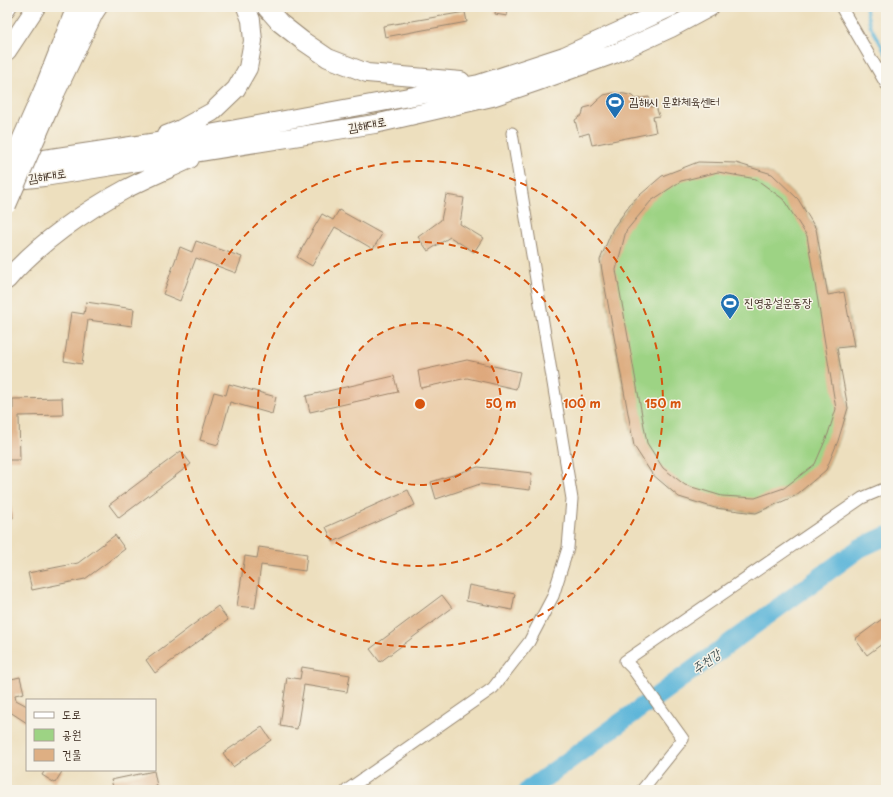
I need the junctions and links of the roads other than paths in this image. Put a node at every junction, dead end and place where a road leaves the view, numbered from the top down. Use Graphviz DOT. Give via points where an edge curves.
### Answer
graph roads {
  1 [pos="11,7"];
  2 [pos="36,7"];
  3 [pos="80,7"];
  4 [pos="98,7"];
  5 [pos="246,7"];
  6 [pos="266,7"];
  7 [pos="671,7"];
  8 [pos="710,7"];
  9 [pos="841,7"];
  10 [pos="7,13"];
  11 [pos="7,51"];
  12 [pos="479,84"];
  13 [pos="886,84"];
  14 [pos="49,92"];
  15 [pos="512,133"];
  16 [pos="144,144"];
  17 [pos="210,150"];
  18 [pos="7,159"];
  19 [pos="40,160"];
  20 [pos="7,165"];
  21 [pos="7,172"];
  22 [pos="7,182"];
  23 [pos="7,205"];
  24 [pos="7,280"];
  25 [pos="886,488"];
  26 [pos="347,790"];
  27 [pos="642,790"];
  1 -- 10 [label="street"];
  2 -- 11 [label="main road"];
  3 -- 14 [label="main road" via="72,17"];
  4 -- 14 [label="main road"];
  5 -- 16 [label="main road" via="251,20 253,41 248,68 236,89 212,112 181,129"];
  6 -- 12 [label="main road" via="280,23 328,58 367,73"];
  7 -- 12 [label="main road, 김해대로" via="564,56"];
  8 -- 17 [label="main road, 김해대로" via="614,54 492,97 375,124"];
  9 -- 13 [label="street"];
  12 -- 16 [label="main road, 김해대로"];
  14 -- 21 [label="main road, bridge"];
  14 -- 23 [label="main road, bridge"];
  15 -- 26 [label="street" via="572,499 568,548 554,596 529,642 492,688"];
  16 -- 19 [label="main road, 김해대로"];
  17 -- 22 [label="main road, 김해대로"];
  17 -- 24 [label="main road" via="126,189 84,214 47,241"];
  18 -- 19 [label="main road"];
  19 -- 20 [label="main road, 김해대로"];
  25 -- 27 [label="street" via="862,498 625,661 683,739"];
}
